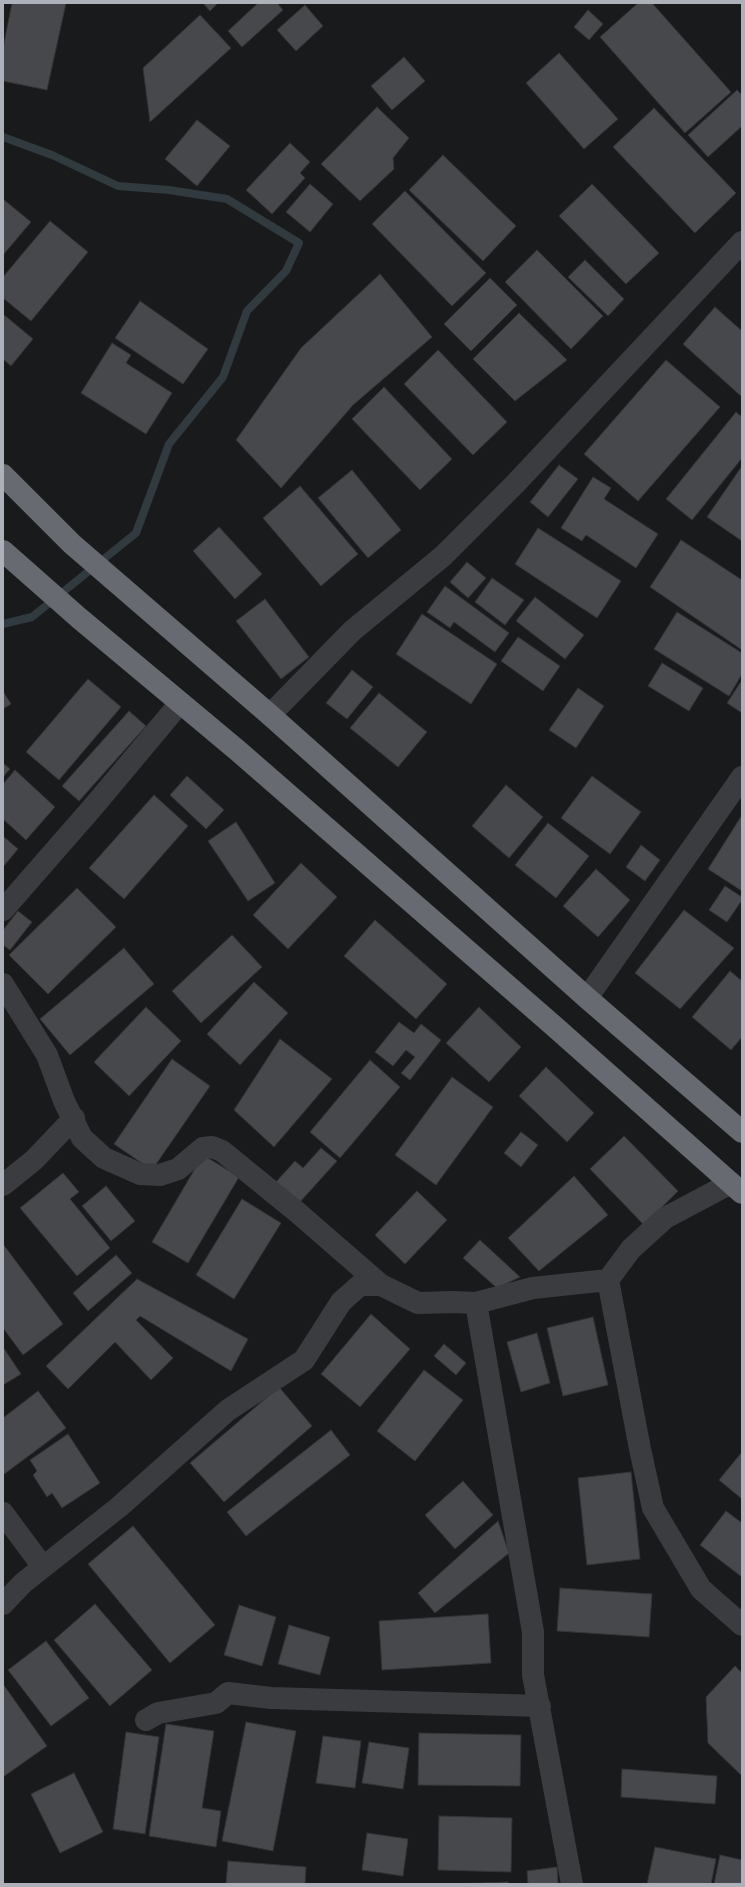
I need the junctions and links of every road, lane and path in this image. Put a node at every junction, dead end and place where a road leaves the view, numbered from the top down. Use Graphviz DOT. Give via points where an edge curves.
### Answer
graph roads {
  1 [pos="742,242"];
  2 [pos="3,475"];
  3 [pos="3,551"];
  4 [pos="180,703"];
  5 [pos="270,715"];
  6 [pos="742,777"];
  7 [pos="3,910"];
  8 [pos="3,984"];
  9 [pos="587,998"];
  10 [pos="74,1118"];
  11 [pos="742,1132"];
  12 [pos="3,1185"];
  13 [pos="737,1188"];
  14 [pos="608,1280"];
  15 [pos="381,1285"];
  16 [pos="476,1304"];
  17 [pos="3,1513"];
  18 [pos="43,1567"];
  19 [pos="3,1604"];
  20 [pos="742,1625"];
  21 [pos="540,1706"];
  22 [pos="146,1720"];
  23 [pos="572,1884"];
  1 -- 5 [label="street" via="516,483 443,556 352,631"];
  2 -- 5 [label="highway" via="72,544"];
  3 -- 4 [label="highway"];
  4 -- 7 [label="street"];
  4 -- 13 [label="highway" via="243,755"];
  5 -- 9 [label="highway"];
  6 -- 9 [label="street"];
  8 -- 10 [label="street" via="48,1055 64,1101"];
  9 -- 11 [label="highway"];
  10 -- 12 [label="street" via="34,1160"];
  10 -- 15 [label="street" via="82,1138 104,1158 140,1174 160,1175 178,1169 203,1148 212,1147 222,1151"];
  13 -- 14 [label="street" via="665,1218 631,1249"];
  14 -- 16 [label="street" via="533,1288"];
  14 -- 20 [label="street" via="652,1508 701,1589"];
  15 -- 16 [label="street" via="418,1302"];
  15 -- 18 [label="street" via="360,1285 341,1302 304,1360 228,1410 119,1507"];
  16 -- 21 [label="street" via="533,1632 533,1675"];
  17 -- 18 [label="street"];
  18 -- 19 [label="street"];
  21 -- 22 [label="street" via="271,1698 228,1693 216,1704 158,1713"];
  21 -- 23 [label="street"];
}
